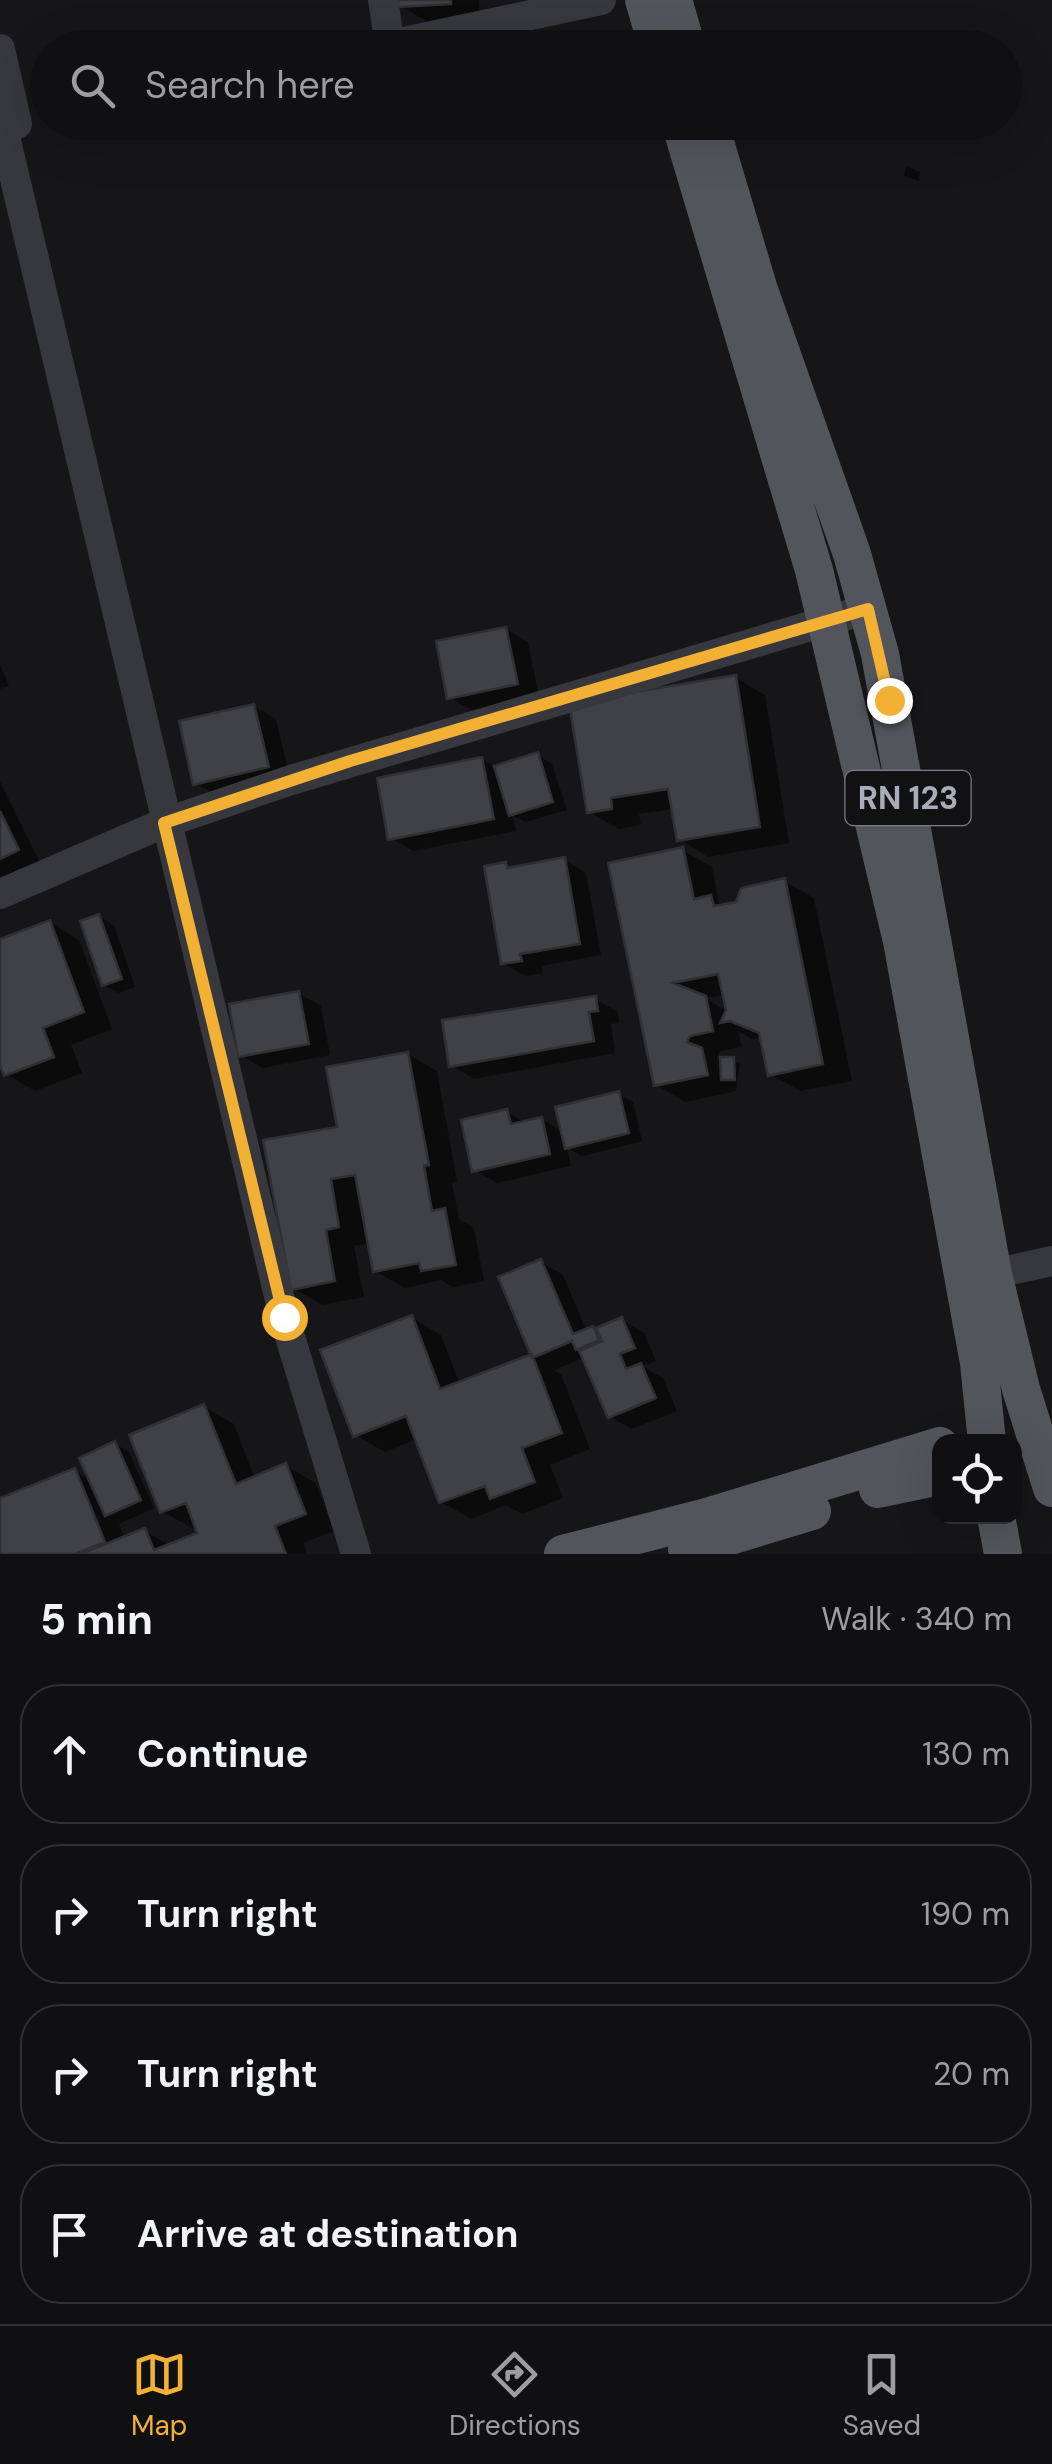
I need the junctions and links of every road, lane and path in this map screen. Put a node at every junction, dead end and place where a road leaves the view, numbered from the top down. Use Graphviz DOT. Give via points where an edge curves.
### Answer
graph roads {
  1 [pos="383,0"];
  2 [pos="601,0"];
  3 [pos="644,0"];
  4 [pos="673,0"];
  5 [pos="383,30"];
  6 [pos="459,30"];
  7 [pos="653,30"];
  8 [pos="682,30"];
  9 [pos="0,49"];
  10 [pos="7,127"];
  11 [pos="685,140"];
  12 [pos="714,140"];
  13 [pos="868,609"];
  14 [pos="827,622"];
  15 [pos="164,823"];
  16 [pos="0,894"];
  17 [pos="1052,1261"];
  18 [pos="994,1274"];
  19 [pos="1042,1425"];
  20 [pos="976,1434"];
  21 [pos="996,1434"];
  22 [pos="932,1448"];
  23 [pos="1041,1475"];
  24 [pos="932,1478"];
  25 [pos="997,1524"];
  26 [pos="356,1554"];
  27 [pos="563,1554"];
  28 [pos="666,1554"];
  29 [pos="1003,1554"];
  1 -- 5 [label="street"];
  2 -- 6 [label="street"];
  3 -- 7 [label="main road"];
  4 -- 8 [label="main road"];
  9 -- 10 [label="street"];
  10 -- 15 [label="street"];
  11 -- 14 [label="main road, RN 123"];
  12 -- 13 [label="main road, RN 123"];
  13 -- 14 [label="street"];
  13 -- 18 [label="main road, RN 123"];
  14 -- 15 [label="street" via="350,761"];
  14 -- 20 [label="main road, RN 123" via="917,1008 979,1364"];
  15 -- 16 [label="street"];
  15 -- 26 [label="street" via="284,1317"];
  17 -- 18 [label="street"];
  18 -- 19 [label="main road, RN 123"];
  19 -- 21 [label="main road"];
  19 -- 23 [label="main road, RN 123"];
  22 -- 27 [label="main road"];
  24 -- 28 [label="main road"];
  25 -- 29 [label="main road"];
}
